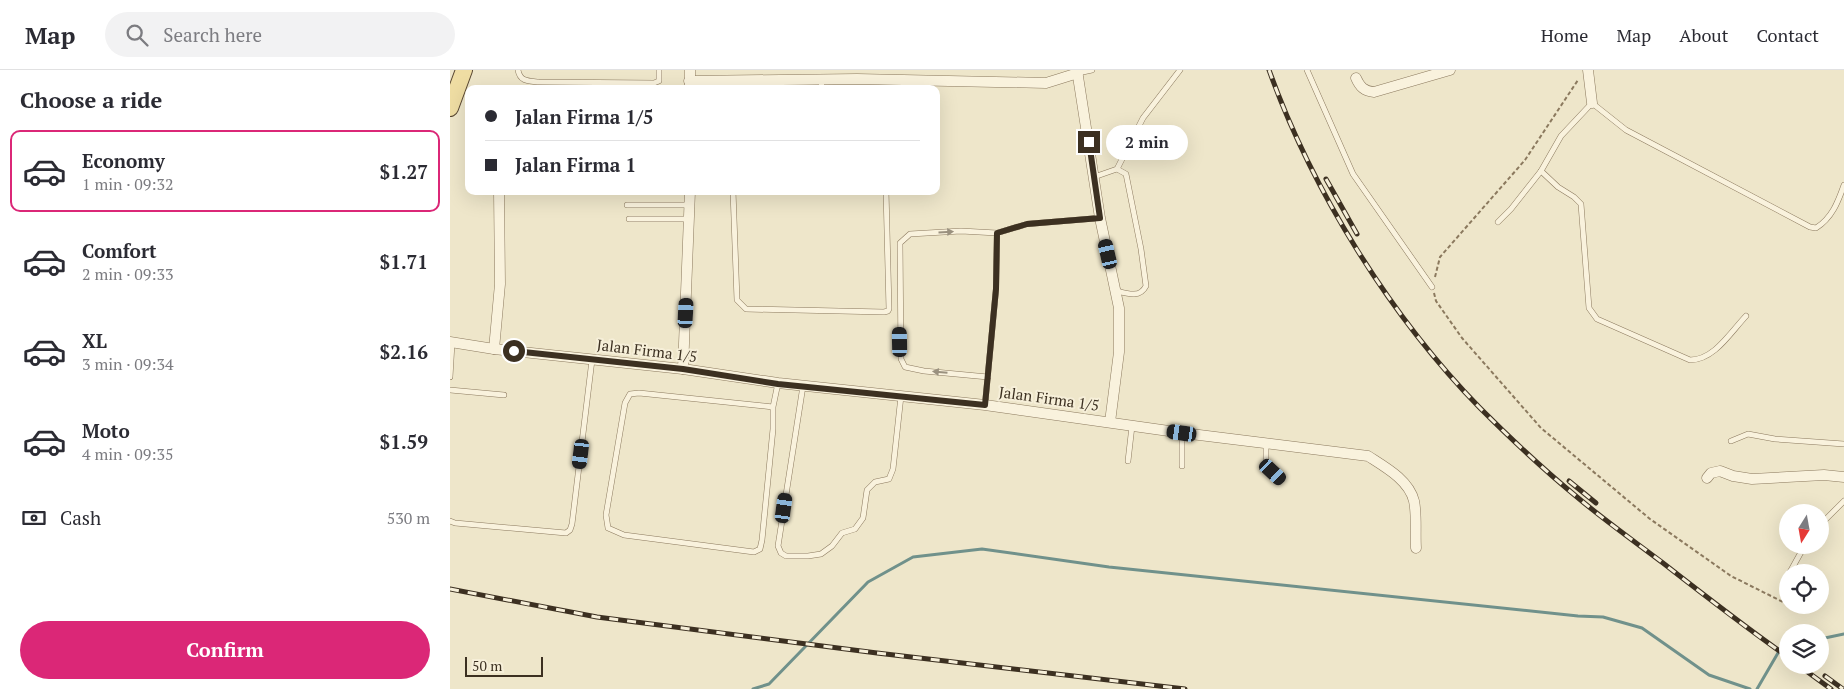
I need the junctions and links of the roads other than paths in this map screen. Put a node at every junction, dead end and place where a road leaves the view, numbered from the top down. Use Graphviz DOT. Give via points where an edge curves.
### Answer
graph roads {
  1 [pos="464,70"];
  2 [pos="518,70"];
  3 [pos="659,70"];
  4 [pos="690,70"];
  5 [pos="1092,70"];
  6 [pos="1180,70"];
  7 [pos="1307,70"];
  8 [pos="1450,70"];
  9 [pos="1588,70"];
  10 [pos="1078,71"];
  11 [pos="1426,73"];
  12 [pos="857,75"];
  13 [pos="1356,78"];
  14 [pos="821,84"];
  15 [pos="690,85"];
  16 [pos="1592,103"];
  17 [pos="450,108"];
  18 [pos="1117,169"];
  19 [pos="1541,171"];
  20 [pos="1094,177"];
  21 [pos="1844,185"];
  22 [pos="499,195"];
  23 [pos="690,195"];
  24 [pos="733,195"];
  25 [pos="886,195"];
  26 [pos="627,205"];
  27 [pos="690,205"];
  28 [pos="1100,218"];
  29 [pos="629,219"];
  30 [pos="690,219"];
  31 [pos="1498,222"];
  32 [pos="997,233"];
  33 [pos="1432,287"];
  34 [pos="1117,291"];
  35 [pos="1746,316"];
  36 [pos="451,343"];
  37 [pos="494,349"];
  38 [pos="592,359"];
  39 [pos="683,369"];
  40 [pos="450,377"];
  41 [pos="988,377"];
  42 [pos="778,384"];
  43 [pos="803,386"];
  44 [pos="450,390"];
  45 [pos="504,395"];
  46 [pos="901,395"];
  47 [pos="985,405"];
  48 [pos="773,408"];
  49 [pos="1110,422"];
  50 [pos="1132,425"];
  51 [pos="1182,433"];
  52 [pos="1731,441"];
  53 [pos="1266,443"];
  54 [pos="1844,444"];
  55 [pos="1128,461"];
  56 [pos="1182,466"];
  57 [pos="1844,477"];
  58 [pos="1707,478"];
  59 [pos="1281,479"];
  60 [pos="1844,501"];
  61 [pos="1829,516"];
  62 [pos="450,521"];
  63 [pos="1416,548"];
  1 -- 17 [label="main road"];
  2 -- 3 [label="lane" via="524,80 538,82 654,84 659,81"];
  4 -- 15 [label="street"];
  5 -- 10 [label="lane"];
  6 -- 18 [label="lane" via="1143,118"];
  7 -- 33 [label="lane" via="1353,174"];
  8 -- 11 [label="street"];
  9 -- 16 [label="street"];
  10 -- 12 [label="street" via="1046,83"];
  10 -- 20 [label="street"];
  11 -- 13 [label="street" via="1374,92 1364,89"];
  12 -- 14 [label="street"];
  14 -- 15 [label="street"];
  16 -- 19 [label="lane" via="1561,136"];
  16 -- 21 [label="lane" via="1626,130 1810,227 1816,228 1829,219"];
  18 -- 20 [label="lane"];
  18 -- 34 [label="lane" via="1126,174 1146,286 1135,295"];
  19 -- 31 [label="lane"];
  19 -- 35 [label="lane" via="1581,204 1589,308 1597,319 1690,360 1706,357"];
  20 -- 28 [label="street"];
  22 -- 37 [label="street" via="500,284"];
  23 -- 27 [label="street"];
  24 -- 25 [label="lane" via="737,300 742,306 746,309 884,312 889,309"];
  26 -- 27 [label="lane"];
  27 -- 30 [label="street"];
  28 -- 32 [label="lane" via="1027,224"];
  28 -- 34 [label="street"];
  29 -- 30 [label="lane"];
  30 -- 39 [label="street"];
  32 -- 41 [label="lane"];
  41 -- 32 [label="lane, one-way" via="905,367 901,359 900,243 910,234"];
  34 -- 49 [label="street" via="1119,352"];
  36 -- 37 [label="street, Jalan Firma 1/5"];
  36 -- 40 [label="lane"];
  37 -- 38 [label="street, Jalan Firma 1/5"];
  38 -- 39 [label="street, Jalan Firma 1/5"];
  38 -- 62 [label="lane" via="570,530 566,533"];
  39 -- 42 [label="street, Jalan Firma 1/5"];
  41 -- 47 [label="lane"];
  42 -- 43 [label="street, Jalan Firma 1/5"];
  42 -- 48 [label="lane"];
  43 -- 46 [label="street, Jalan Firma 1/5"];
  43 -- 46 [label="lane" via="778,546 786,556 821,554 842,533 855,529 864,518 867,490 875,482 888,479 893,468"];
  44 -- 45 [label="lane"];
  46 -- 47 [label="street, Jalan Firma 1/5"];
  47 -- 49 [label="street, Jalan Firma 1/5"];
  48 -- 48 [label="lane" via="760,549 754,552 624,535 608,528 606,515 624,403 630,394"];
  49 -- 50 [label="street, Jalan Firma 1/5"];
  50 -- 51 [label="street, Jalan Firma 1/5"];
  50 -- 55 [label="lane"];
  51 -- 53 [label="street, Jalan Firma 1/5"];
  51 -- 56 [label="lane"];
  52 -- 54 [label="lane" via="1748,434"];
  53 -- 59 [label="lane" via="1266,465"];
  53 -- 63 [label="street, Jalan Firma 1/5" via="1368,456 1389,470 1404,483 1414,501"];
  57 -- 58 [label="street" via="1816,475 1752,479 1720,471 1711,473"];
  60 -- 61 [label="lane"];
}
